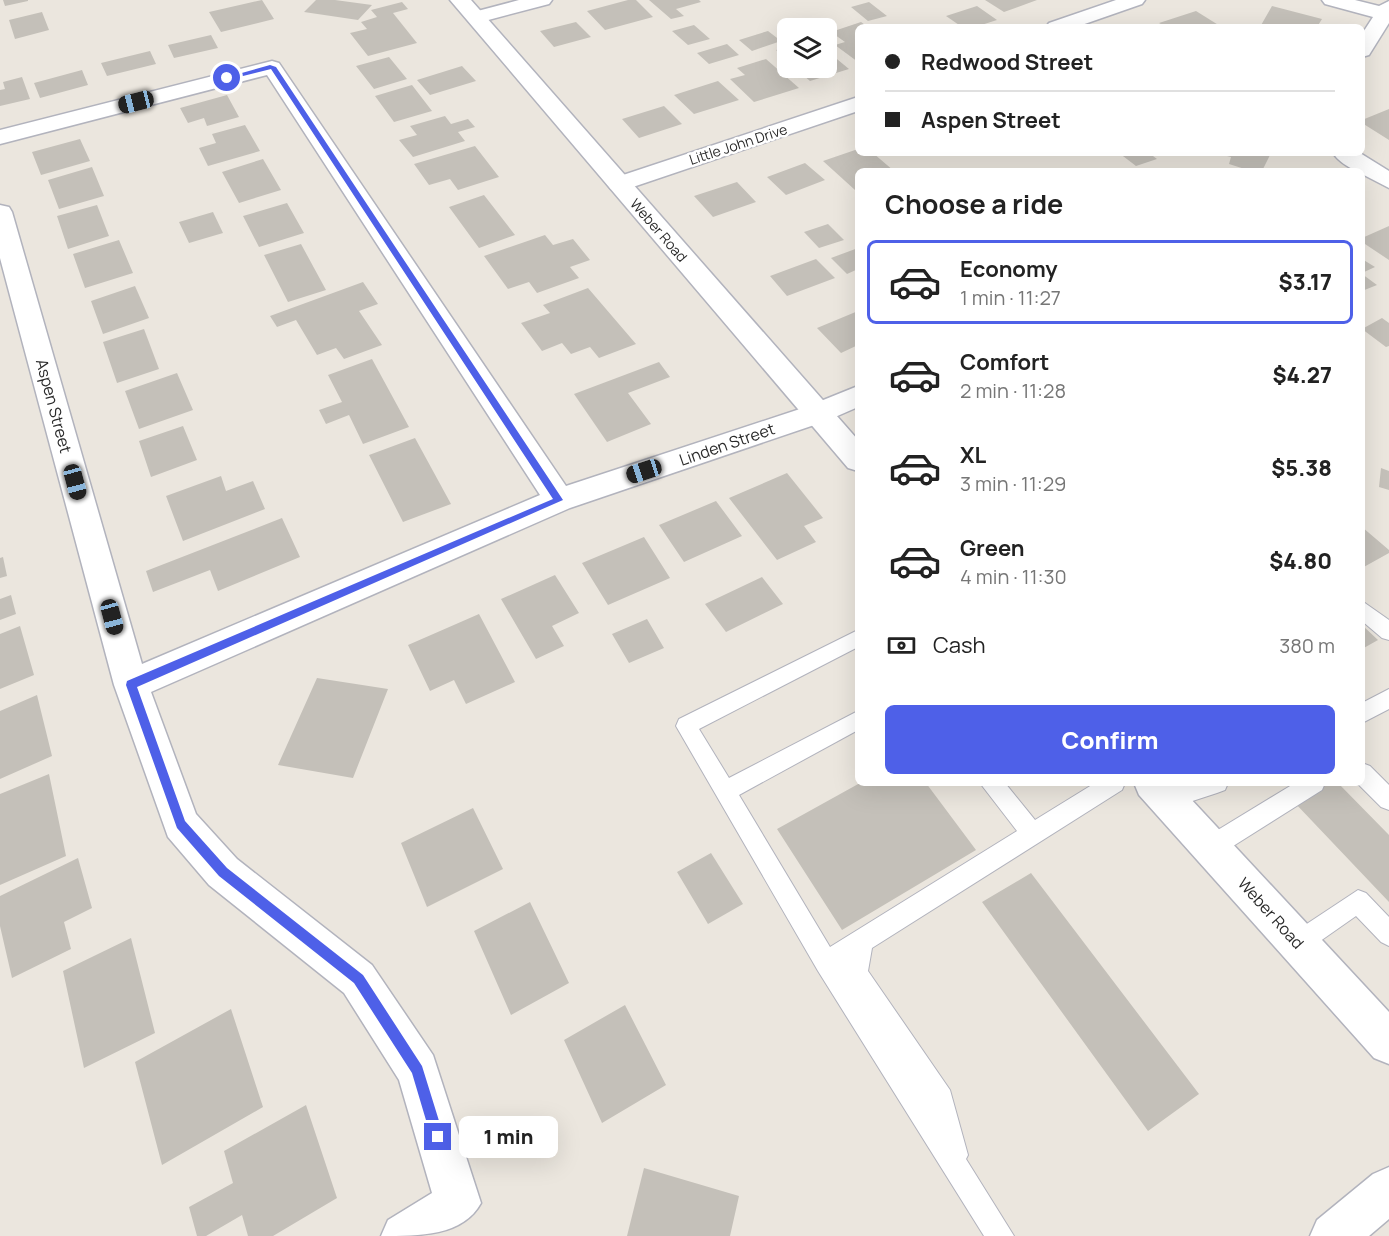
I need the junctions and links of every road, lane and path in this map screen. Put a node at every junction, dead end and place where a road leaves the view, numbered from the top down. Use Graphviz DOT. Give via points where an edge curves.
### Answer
graph roads {
  1 [pos="542,0"];
  2 [pos="1135,0"];
  3 [pos="1332,0"];
  4 [pos="469,9"];
  5 [pos="1388,12"];
  6 [pos="1065,24"];
  7 [pos="1365,46"];
  8 [pos="855,105"];
  9 [pos="0,137"];
  10 [pos="1349,156"];
  11 [pos="1388,181"];
  12 [pos="619,184"];
  13 [pos="1365,190"];
  14 [pos="0,212"];
  15 [pos="855,397"];
  16 [pos="816,414"];
  17 [pos="855,457"];
  18 [pos="558,500"];
  19 [pos="1365,612"];
  20 [pos="1389,632"];
  21 [pos="855,640"];
  22 [pos="131,685"];
  23 [pos="1389,698"];
  24 [pos="1365,712"];
  25 [pos="855,722"];
  26 [pos="1365,776"];
  27 [pos="994,786"];
  28 [pos="1109,786"];
  29 [pos="1196,786"];
  30 [pos="1309,786"];
  31 [pos="725,791"];
  32 [pos="1160,791"];
  33 [pos="1389,800"];
  34 [pos="1034,835"];
  35 [pos="1210,847"];
  36 [pos="1389,934"];
  37 [pos="861,943"];
  38 [pos="1298,943"];
  39 [pos="826,963"];
  40 [pos="1389,1043"];
  41 [pos="960,1173"];
  42 [pos="1389,1190"];
  43 [pos="404,1236"];
  44 [pos="1000,1236"];
  45 [pos="1333,1236"];
  1 -- 4 [label="street"];
  2 -- 6 [label="street"];
  3 -- 5 [label="street"];
  4 -- 12 [label="street, Weber Road"];
  5 -- 7 [label="street"];
  8 -- 12 [label="street, Little John Drive"];
  9 -- 18 [label="street" via="272,67"];
  10 -- 11 [label="street"];
  11 -- 13 [label="street"];
  12 -- 16 [label="street, Weber Road"];
  14 -- 22 [label="street, Aspen Street"];
  15 -- 16 [label="street, Linden Street"];
  16 -- 17 [label="street, Weber Road"];
  16 -- 18 [label="street, Linden Street"];
  18 -- 22 [label="street, Linden Street"];
  19 -- 20 [label="lane"];
  21 -- 31 [label="lane" via="686,726"];
  22 -- 43 [label="street, Aspen Street" via="181,825 223,872 358,979 417,1070 458,1203"];
  23 -- 24 [label="lane"];
  25 -- 31 [label="lane"];
  26 -- 33 [label="lane"];
  27 -- 34 [label="lane"];
  28 -- 34 [label="lane"];
  29 -- 32 [label="lane"];
  30 -- 35 [label="lane"];
  31 -- 39 [label="lane"];
  32 -- 35 [label="street, Weber Road"];
  34 -- 37 [label="lane"];
  35 -- 38 [label="street, Weber Road"];
  36 -- 38 [label="lane" via="1358,901"];
  37 -- 39 [label="lane"];
  37 -- 41 [label="lane" via="856,974 941,1099"];
  38 -- 40 [label="street, Weber Road"];
  39 -- 41 [label="lane"];
  41 -- 44 [label="lane"];
  42 -- 45 [label="street"];
}
